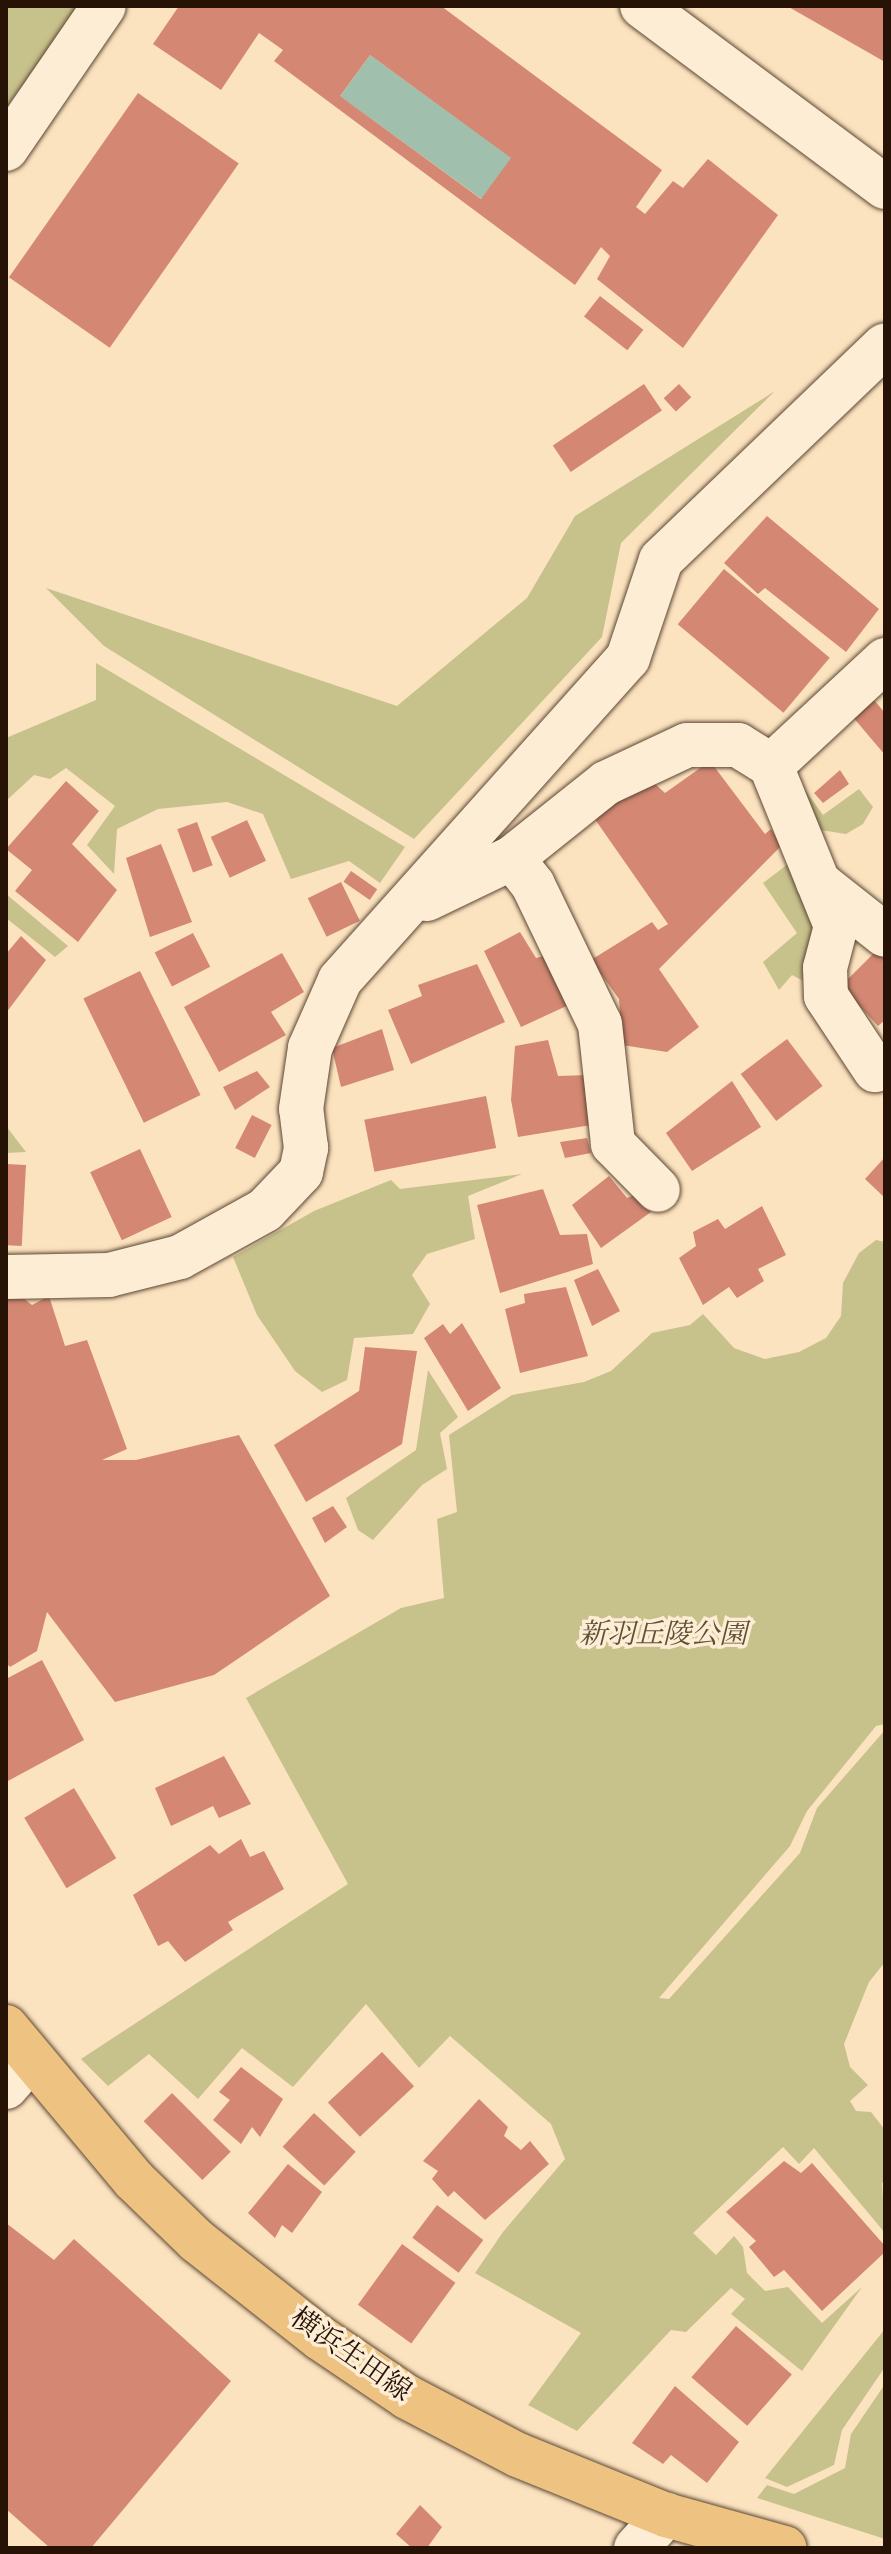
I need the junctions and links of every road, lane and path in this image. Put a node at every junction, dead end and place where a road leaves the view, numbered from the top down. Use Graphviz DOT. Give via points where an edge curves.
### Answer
graph roads {
  1 [pos="104,6"];
  2 [pos="642,6"];
  3 [pos="6,149"];
  4 [pos="885,187"];
  5 [pos="885,345"];
  6 [pos="885,660"];
  7 [pos="771,766"];
  8 [pos="512,858"];
  9 [pos="818,882"];
  10 [pos="407,909"];
  11 [pos="885,935"];
  12 [pos="875,1070"];
  13 [pos="658,1190"];
  14 [pos="6,1277"];
  15 [pos="14,2058"];
  16 [pos="666,2515"];
  17 [pos="636,2548"];
  18 [pos="785,2548"];
  1 -- 3 [label="street"];
  2 -- 4 [label="street"];
  5 -- 10 [label="street" via="661,560 628,658"];
  6 -- 7 [label="street"];
  7 -- 8 [label="street" via="738,745 687,745 606,783"];
  7 -- 9 [label="street"];
  8 -- 10 [label="street"];
  8 -- 13 [label="street" via="533,885 600,1024 613,1144"];
  9 -- 11 [label="street"];
  9 -- 12 [label="street" via="836,926 825,968 826,996"];
  10 -- 14 [label="street" via="340,980 310,1048 301,1109 306,1148 301,1172 265,1210 180,1257 145,1267 109,1275"];
  15 -- 16 [label="main road, 横浜生田線" via="197,2241 320,2338 407,2397 518,2455"];
  16 -- 17 [label="street"];
  16 -- 18 [label="main road, 横浜生田線"];
}
